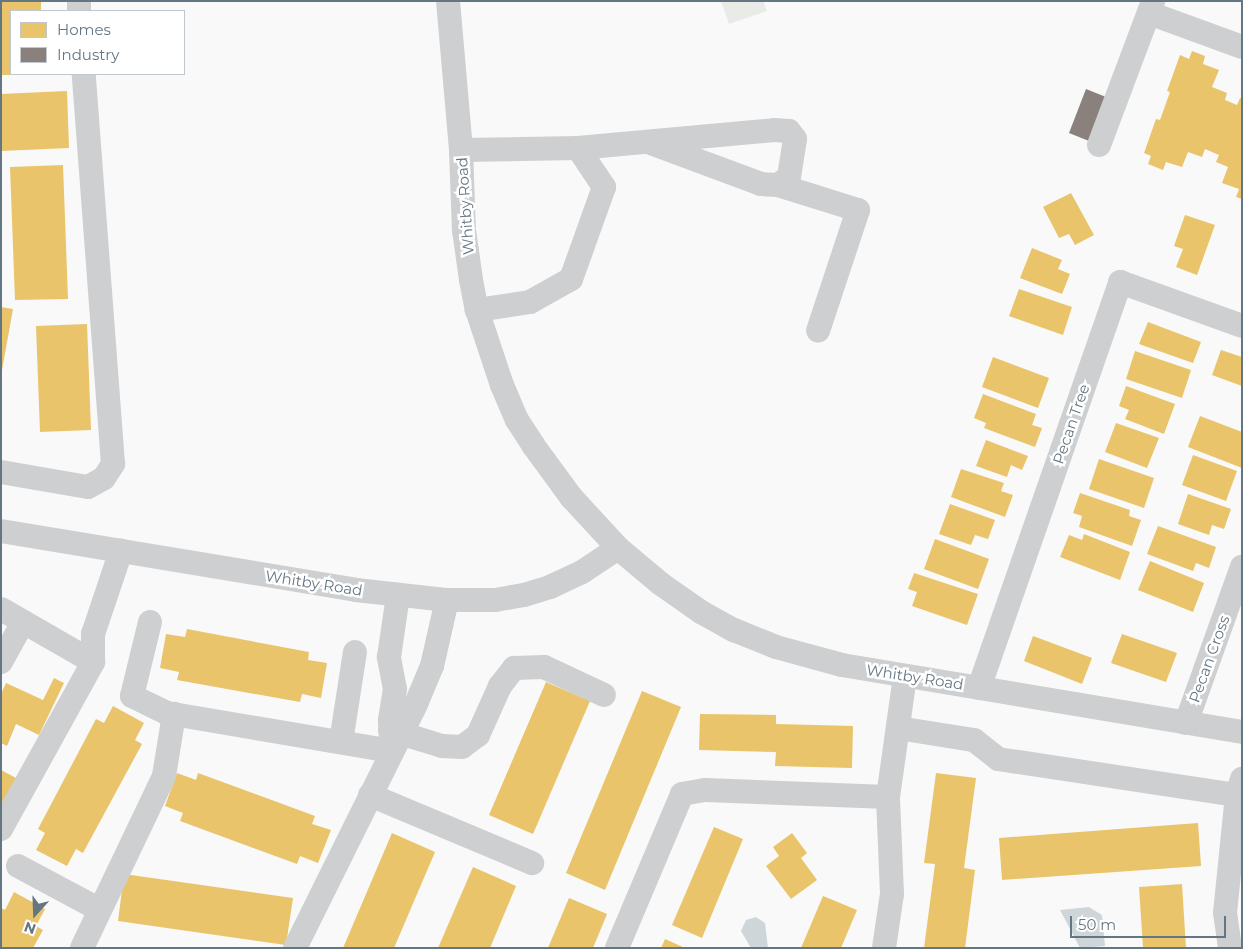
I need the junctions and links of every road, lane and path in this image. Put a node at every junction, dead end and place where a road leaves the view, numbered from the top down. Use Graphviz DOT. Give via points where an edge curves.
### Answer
graph roads {
  1 [pos="448,1"];
  2 [pos="1151,7"];
  3 [pos="1242,47"];
  4 [pos="84,75"];
  5 [pos="651,143"];
  6 [pos="1099,145"];
  7 [pos="578,148"];
  8 [pos="461,150"];
  9 [pos="778,185"];
  10 [pos="477,310"];
  11 [pos="1242,326"];
  12 [pos="818,331"];
  13 [pos="1,472"];
  14 [pos="1,531"];
  15 [pos="618,548"];
  16 [pos="121,551"];
  17 [pos="1242,567"];
  18 [pos="398,595"];
  19 [pos="447,600"];
  20 [pos="1,609"];
  21 [pos="23,622"];
  22 [pos="150,622"];
  23 [pos="355,652"];
  24 [pos="1,662"];
  25 [pos="93,662"];
  26 [pos="391,673"];
  27 [pos="905,676"];
  28 [pos="427,679"];
  29 [pos="979,688"];
  30 [pos="604,695"];
  31 [pos="174,714"];
  32 [pos="1186,723"];
  33 [pos="898,728"];
  34 [pos="1242,732"];
  35 [pos="394,738"];
  36 [pos="341,742"];
  37 [pos="1240,787"];
  38 [pos="370,795"];
  39 [pos="888,797"];
  40 [pos="1,829"];
  41 [pos="532,863"];
  42 [pos="18,866"];
  43 [pos="100,910"];
  44 [pos="82,948"];
  45 [pos="295,948"];
  46 [pos="617,948"];
  47 [pos="884,948"];
  48 [pos="1230,948"];
  1 -- 8 [label="street, Whitby Road"];
  2 -- 3 [label="street"];
  2 -- 6 [label="street"];
  4 -- 13 [label="street" via="113,464 104,478 88,488"];
  5 -- 7 [label="street"];
  5 -- 9 [label="street" via="761,184"];
  5 -- 9 [label="street" via="774,130 789,132 795,138 789,177"];
  7 -- 8 [label="street"];
  7 -- 10 [label="street" via="604,187 571,279 530,302"];
  8 -- 10 [label="street, Whitby Road" via="464,230"];
  9 -- 12 [label="street" via="858,210"];
  10 -- 15 [label="street, Whitby Road" via="517,420 572,497"];
  11 -- 29 [label="street, Pecan Tree" via="1120,282"];
  14 -- 16 [label="street, Whitby Road"];
  15 -- 19 [label="street, Whitby Road" via="582,572 541,590 496,600"];
  15 -- 27 [label="street, Whitby Road" via="660,584 734,630 776,647 842,665"];
  16 -- 18 [label="street, Whitby Road"];
  16 -- 25 [label="street" via="93,634"];
  17 -- 32 [label="street, Pecan Cross"];
  18 -- 19 [label="street, Whitby Road"];
  18 -- 26 [label="street" via="389,657"];
  19 -- 28 [label="street"];
  20 -- 21 [label="street"];
  21 -- 24 [label="street"];
  21 -- 25 [label="street"];
  22 -- 31 [label="street" via="132,696"];
  23 -- 36 [label="street"];
  25 -- 40 [label="street"];
  26 -- 28 [label="street"];
  26 -- 35 [label="street" via="395,689 390,720"];
  27 -- 29 [label="street, Whitby Road"];
  27 -- 33 [label="street"];
  28 -- 35 [label="street"];
  29 -- 32 [label="street, Whitby Road"];
  30 -- 35 [label="street" via="544,667 514,668 500,686 478,735 462,747"];
  31 -- 36 [label="street"];
  31 -- 43 [label="street" via="164,776"];
  32 -- 34 [label="street, Whitby Road"];
  33 -- 37 [label="street" via="974,740 998,759"];
  33 -- 39 [label="street"];
  35 -- 36 [label="street"];
  35 -- 38 [label="street"];
  37 -- 48 [label="street" via="1225,913"];
  38 -- 41 [label="street"];
  38 -- 45 [label="street"];
  39 -- 46 [label="street" via="705,790 682,794"];
  39 -- 47 [label="street" via="892,894"];
  42 -- 43 [label="street"];
  43 -- 44 [label="street"];
}
